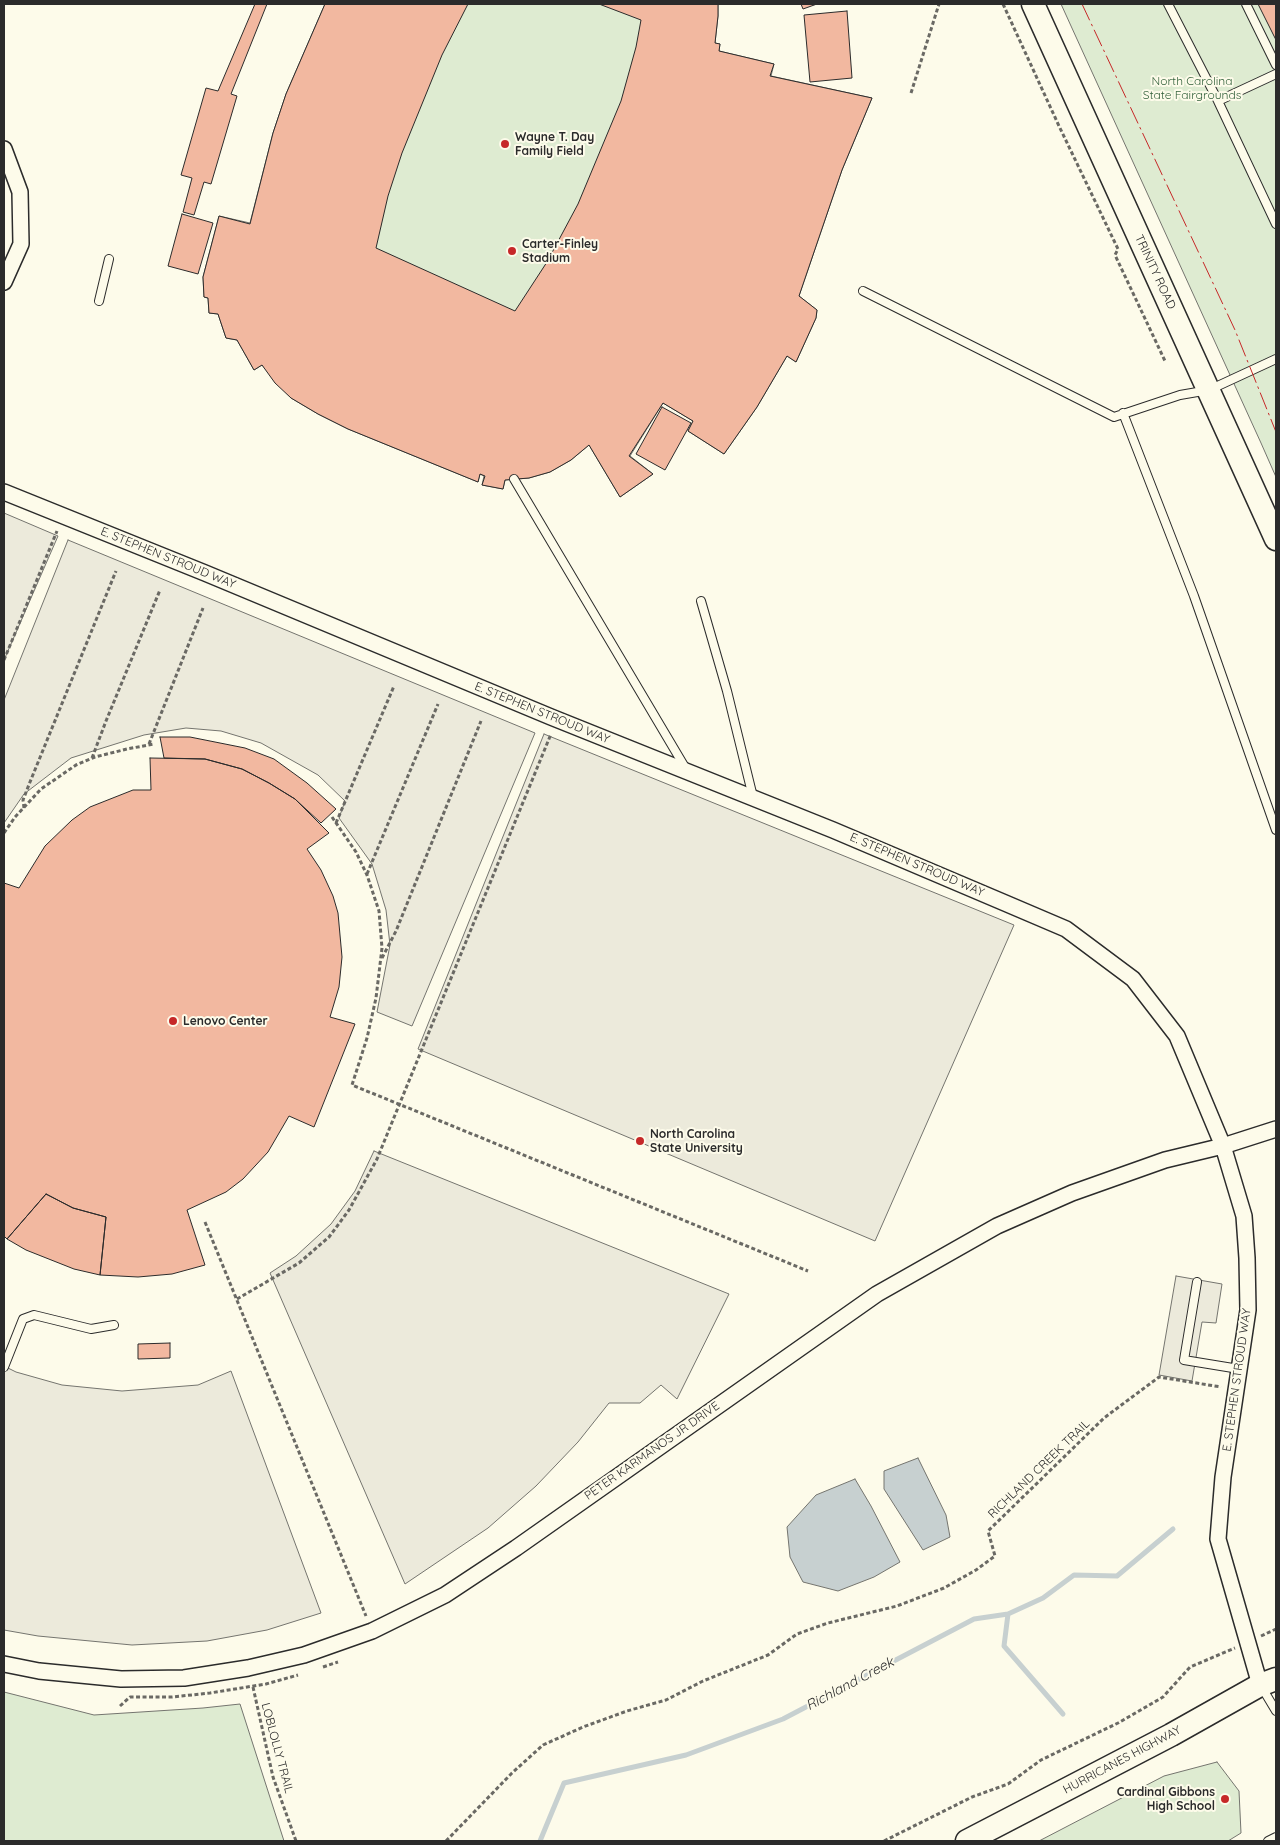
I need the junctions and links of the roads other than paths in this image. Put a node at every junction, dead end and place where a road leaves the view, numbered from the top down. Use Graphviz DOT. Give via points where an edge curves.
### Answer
graph roads {
  1 [pos="1033,4"];
  2 [pos="1168,4"];
  3 [pos="1246,4"];
  4 [pos="1276,65"];
  5 [pos="1276,74"];
  6 [pos="1218,101"];
  7 [pos="4,149"];
  8 [pos="1276,224"];
  9 [pos="109,259"];
  10 [pos="4,282"];
  11 [pos="863,291"];
  12 [pos="99,301"];
  13 [pos="1276,359"];
  14 [pos="1209,390"];
  15 [pos="1123,413"];
  16 [pos="514,479"];
  17 [pos="4,492"];
  18 [pos="1276,539"];
  19 [pos="701,601"];
  20 [pos="688,773"];
  21 [pos="754,799"];
  22 [pos="1276,830"];
  23 [pos="1276,1129"];
  24 [pos="1223,1146"];
  25 [pos="1197,1282"];
  26 [pos="114,1325"];
  27 [pos="4,1367"];
  28 [pos="1240,1369"];
  29 [pos="4,1664"];
  30 [pos="1268,1682"];
  31 [pos="1276,1711"];
  32 [pos="1276,1837"];
  33 [pos="967,1841"];
  34 [pos="1268,1841"];
  1 -- 14 [label="main road, TRINITY ROAD"];
  2 -- 6 [label="lane"];
  3 -- 4 [label="lane"];
  5 -- 6 [label="lane"];
  6 -- 8 [label="lane"];
  7 -- 10 [label="street" via="20,192 20,244"];
  9 -- 12 [label="lane"];
  11 -- 15 [label="lane" via="1114,417"];
  13 -- 14 [label="lane"];
  14 -- 15 [label="lane"];
  14 -- 18 [label="main road, TRINITY ROAD"];
  15 -- 22 [label="lane" via="1197,604"];
  16 -- 20 [label="lane"];
  17 -- 20 [label="street, E. STEPHEN STROUD WAY"];
  19 -- 21 [label="lane"];
  20 -- 21 [label="street, E. STEPHEN STROUD WAY"];
  21 -- 24 [label="street, E. STEPHEN STROUD WAY" via="1066,929 1133,980 1178,1036"];
  23 -- 24 [label="street, PETER KARMANOS JR DRIVE"];
  24 -- 28 [label="street, E. STEPHEN STROUD WAY" via="1244,1216 1248,1310"];
  24 -- 29 [label="street, PETER KARMANOS JR DRIVE" via="1165,1160 1072,1193 997,1226 901,1280 869,1299 445,1595 372,1631 304,1655 184,1678 121,1679"];
  25 -- 28 [label="lane" via="1184,1360"];
  26 -- 27 [label="lane" via="91,1329 34,1315 24,1318"];
  28 -- 30 [label="street, E. STEPHEN STROUD WAY" via="1223,1477 1218,1539"];
  30 -- 31 [label="lane"];
  30 -- 33 [label="main road, HURRICANES HIGHWAY"];
  32 -- 34 [label="lane"];
}
